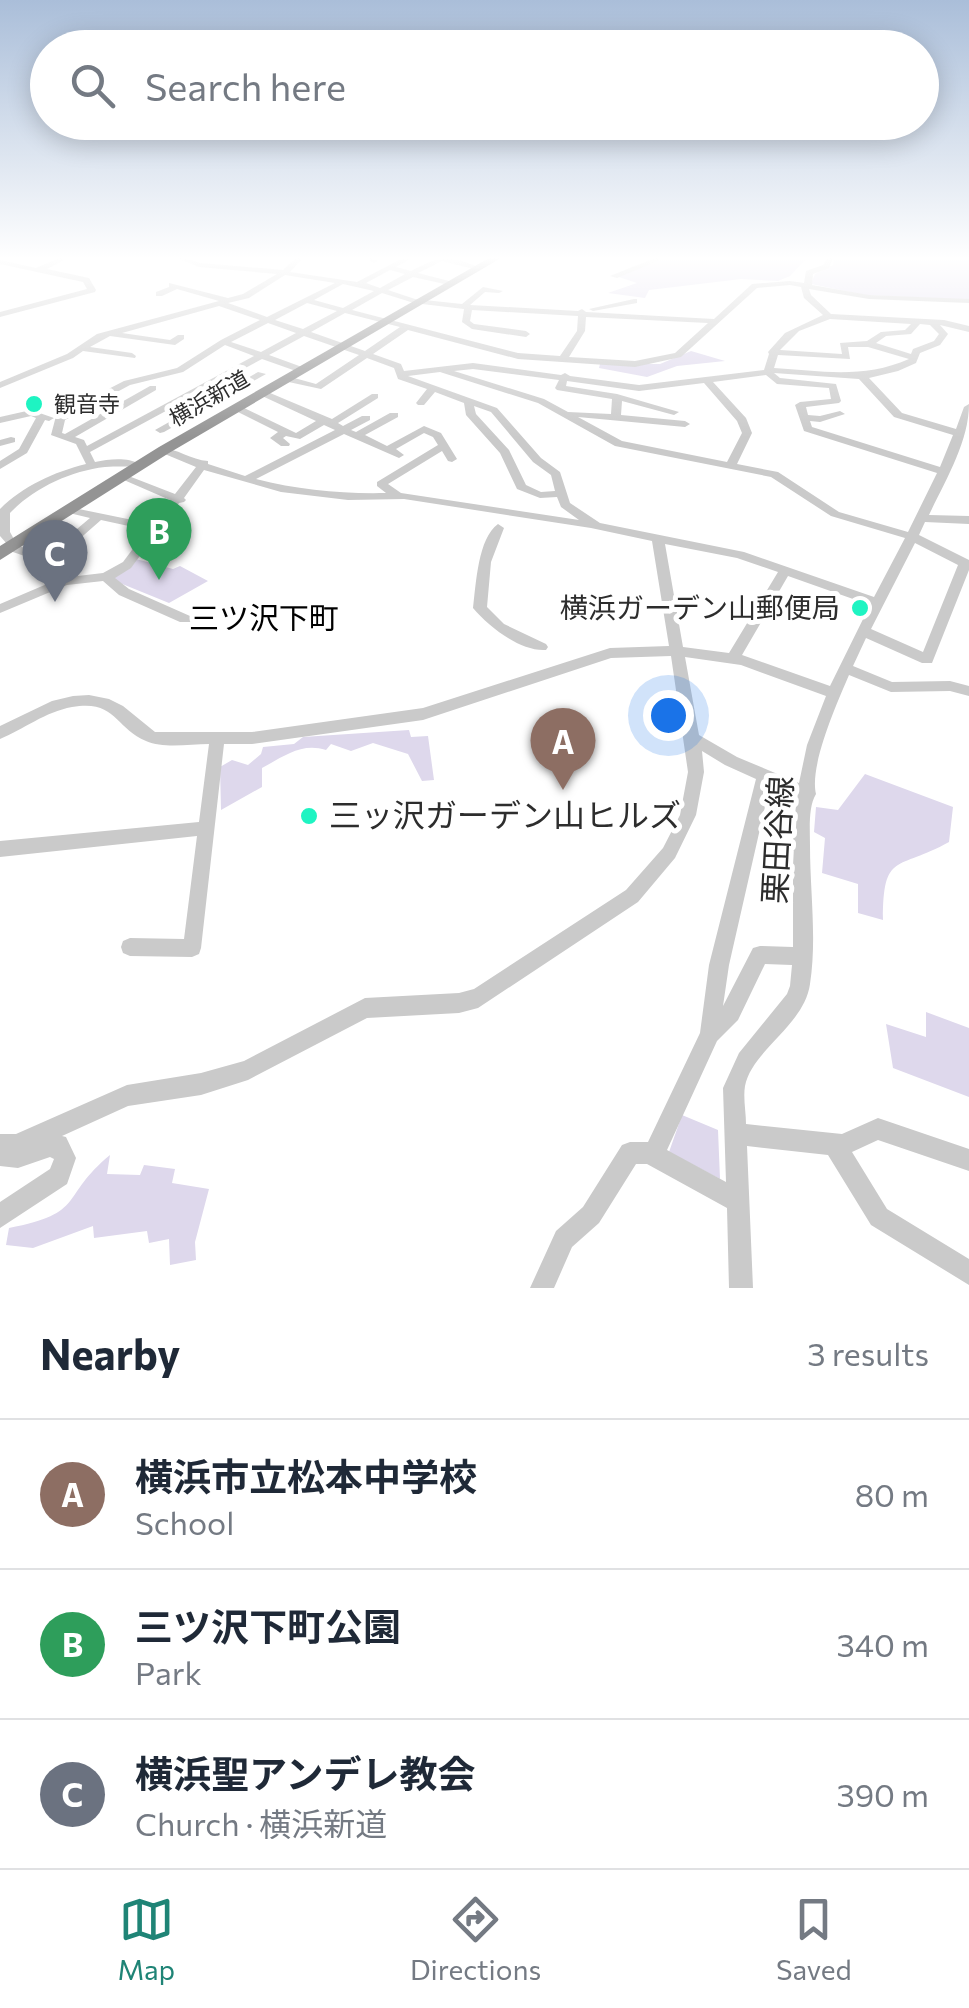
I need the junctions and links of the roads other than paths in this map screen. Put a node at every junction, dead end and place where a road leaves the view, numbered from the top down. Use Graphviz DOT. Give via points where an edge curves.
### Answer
graph roads {
  1 [pos="159,318"];
  2 [pos="261,318"];
  3 [pos="274,318"];
  4 [pos="330,318"];
  5 [pos="368,318"];
  6 [pos="389,318"];
  7 [pos="469,318"];
  8 [pos="582,318"];
  9 [pos="622,318"];
  10 [pos="717,318"];
  11 [pos="824,318"];
  12 [pos="860,318"];
  13 [pos="267,322"];
  14 [pos="382,322"];
  15 [pos="713,322"];
  16 [pos="917,322"];
  17 [pos="932,322"];
  18 [pos="406,327"];
  19 [pos="969,327"];
  20 [pos="108,332"];
  21 [pos="302,334"];
  22 [pos="526,334"];
  23 [pos="181,338"];
  24 [pos="224,342"];
  25 [pos="869,344"];
  26 [pos="341,346"];
  27 [pos="82,348"];
  28 [pos="772,352"];
  29 [pos="263,355"];
  30 [pos="132,356"];
  31 [pos="370,356"];
  32 [pos="542,358"];
  33 [pos="914,358"];
  34 [pos="563,359"];
  35 [pos="299,368"];
  36 [pos="442,370"];
  37 [pos="768,371"];
  38 [pos="536,373"];
  39 [pos="261,374"];
  40 [pos="402,374"];
  41 [pos="861,375"];
  42 [pos="565,376"];
  43 [pos="287,378"];
  44 [pos="706,379"];
  45 [pos="139,380"];
  46 [pos="212,380"];
  47 [pos="0,385"];
  48 [pos="153,388"];
  49 [pos="432,389"];
  50 [pos="234,390"];
  51 [pos="256,394"];
  52 [pos="375,396"];
  53 [pos="617,397"];
  54 [pos="177,398"];
  55 [pos="421,403"];
  56 [pos="469,403"];
  57 [pos="969,407"];
  58 [pos="200,408"];
  59 [pos="236,408"];
  60 [pos="155,410"];
  61 [pos="674,412"];
  62 [pos="560,413"];
  63 [pos="218,414"];
  64 [pos="394,416"];
  65 [pos="837,416"];
  66 [pos="616,417"];
  67 [pos="804,417"];
  68 [pos="41,418"];
  69 [pos="60,418"];
  70 [pos="366,418"];
  71 [pos="0,420"];
  72 [pos="330,420"];
  73 [pos="685,424"];
  74 [pos="344,429"];
  75 [pos="963,434"];
  76 [pos="358,436"];
  77 [pos="66,438"];
  78 [pos="163,442"];
  79 [pos="441,447"];
  80 [pos="84,451"];
  81 [pos="452,459"];
  82 [pos="204,463"];
  83 [pos="91,464"];
  84 [pos="732,464"];
  85 [pos="0,466"];
  86 [pos="128,471"];
  87 [pos="946,472"];
  88 [pos="248,479"];
  89 [pos="559,494"];
  90 [pos="399,496"];
  91 [pos="180,500"];
  92 [pos="6,502"];
  93 [pos="69,510"];
  94 [pos="99,516"];
  95 [pos="924,518"];
  96 [pos="969,520"];
  97 [pos="596,526"];
  98 [pos="155,528"];
  99 [pos="498,528"];
  100 [pos="913,537"];
  101 [pos="658,540"];
  102 [pos="4,544"];
  103 [pos="967,564"];
  104 [pos="785,571"];
  105 [pos="106,577"];
  106 [pos="879,603"];
  107 [pos="0,610"];
  108 [pos="185,620"];
  109 [pos="866,632"];
  110 [pos="540,648"];
  111 [pos="678,651"];
  112 [pos="734,658"];
  113 [pos="848,669"];
  114 [pos="969,692"];
  115 [pos="836,694"];
  116 [pos="0,733"];
  117 [pos="218,739"];
  118 [pos="699,741"];
  119 [pos="764,777"];
  120 [pos="808,794"];
  121 [pos="206,828"];
  122 [pos="0,849"];
  123 [pos="130,948"];
  124 [pos="803,956"];
  125 [pos="710,1034"];
  126 [pos="734,1134"];
  127 [pos="834,1144"];
  128 [pos="1,1146"];
  129 [pos="653,1156"];
  130 [pos="969,1160"];
  131 [pos="739,1202"];
  132 [pos="0,1216"];
  133 [pos="969,1273"];
  134 [pos="542,1288"];
  135 [pos="740,1288"];
  1 -- 20 [label="street"];
  2 -- 13 [label="street"];
  3 -- 13 [label="street"];
  4 -- 21 [label="street"];
  5 -- 14 [label="street"];
  6 -- 14 [label="highway, 横浜新道"];
  7 -- 22 [label="street" via="472,326"];
  8 -- 34 [label="street"];
  9 -- 15 [label="street"];
  10 -- 15 [label="street"];
  11 -- 28 [label="street" via="789,332"];
  12 -- 16 [label="street"];
  13 -- 21 [label="street"];
  13 -- 24 [label="street"];
  14 -- 18 [label="street"];
  14 -- 26 [label="highway, 横浜新道"];
  15 -- 34 [label="street" via="665,360"];
  16 -- 17 [label="street"];
  16 -- 25 [label="street" via="908,332 884,334"];
  17 -- 19 [label="street"];
  17 -- 33 [label="street" via="944,334"];
  18 -- 31 [label="street"];
  18 -- 32 [label="street"];
  20 -- 23 [label="street" via="172,343"];
  20 -- 27 [label="street"];
  21 -- 26 [label="street"];
  21 -- 29 [label="street"];
  24 -- 29 [label="street"];
  24 -- 45 [label="street" via="180,370"];
  25 -- 28 [label="street" via="843,346 848,357"];
  25 -- 33 [label="street"];
  26 -- 31 [label="street"];
  26 -- 35 [label="highway, 横浜新道"];
  26 -- 43 [label="highway, 横浜新道"];
  27 -- 30 [label="street"];
  27 -- 47 [label="street"];
  28 -- 37 [label="street"];
  29 -- 35 [label="street"];
  29 -- 46 [label="street"];
  31 -- 40 [label="street" via="398,366"];
  31 -- 43 [label="street" via="318,387"];
  32 -- 34 [label="street"];
  32 -- 38 [label="street"];
  33 -- 41 [label="street" via="884,376"];
  35 -- 51 [label="highway, 横浜新道"];
  36 -- 38 [label="street"];
  36 -- 40 [label="street"];
  36 -- 62 [label="street"];
  37 -- 41 [label="street"];
  37 -- 44 [label="street"];
  37 -- 67 [label="street" via="777,381 833,386 836,402 803,403"];
  38 -- 42 [label="street"];
  39 -- 50 [label="street"];
  40 -- 49 [label="street"];
  41 -- 75 [label="street" via="898,415"];
  42 -- 44 [label="street" via="640,388"];
  42 -- 53 [label="street" via="560,388"];
  43 -- 51 [label="highway, 横浜新道"];
  44 -- 84 [label="street" via="747,432"];
  45 -- 48 [label="street"];
  45 -- 69 [label="street"];
  46 -- 50 [label="street"];
  46 -- 54 [label="street"];
  48 -- 54 [label="street"];
  48 -- 77 [label="street"];
  49 -- 55 [label="street"];
  49 -- 56 [label="street"];
  50 -- 51 [label="street"];
  50 -- 58 [label="street"];
  51 -- 59 [label="highway, 横浜新道"];
  51 -- 63 [label="highway, 横浜新道"];
  51 -- 72 [label="street"];
  52 -- 72 [label="street"];
  53 -- 61 [label="street"];
  53 -- 66 [label="street"];
  54 -- 58 [label="street"];
  54 -- 60 [label="street"];
  56 -- 89 [label="street" via="494,410 512,426 556,474"];
  56 -- 89 [label="street" via="521,487"];
  57 -- 75 [label="street, 栗田谷線"];
  58 -- 63 [label="street"];
  58 -- 78 [label="street"];
  59 -- 72 [label="street" via="285,438"];
  59 -- 78 [label="highway, 横浜新道"];
  60 -- 78 [label="street"];
  60 -- 80 [label="street"];
  62 -- 66 [label="street"];
  62 -- 84 [label="street" via="628,447"];
  63 -- 78 [label="highway, 横浜新道"];
  64 -- 76 [label="street"];
  65 -- 67 [label="street"];
  66 -- 73 [label="street"];
  67 -- 87 [label="street" via="808,429 820,434"];
  68 -- 69 [label="street"];
  68 -- 71 [label="street" via="31,413"];
  68 -- 85 [label="street" via="23,450"];
  69 -- 77 [label="street" via="56,435"];
  70 -- 74 [label="street"];
  72 -- 74 [label="street"];
  74 -- 76 [label="street"];
  74 -- 88 [label="street"];
  75 -- 87 [label="street, 栗田谷線"];
  76 -- 79 [label="street" via="393,453 424,429 437,435"];
  77 -- 80 [label="street"];
  78 -- 82 [label="street"];
  78 -- 86 [label="highway, 横浜新道"];
  79 -- 81 [label="street"];
  79 -- 90 [label="street" via="381,484"];
  80 -- 83 [label="street"];
  82 -- 88 [label="street"];
  82 -- 91 [label="street"];
  83 -- 86 [label="street"];
  83 -- 92 [label="street"];
  84 -- 100 [label="street" via="779,476 838,516"];
  86 -- 91 [label="street"];
  86 -- 93 [label="highway, 横浜新道"];
  86 -- 102 [label="highway, 横浜新道"];
  87 -- 95 [label="street, 栗田谷線"];
  88 -- 90 [label="street" via="295,492"];
  89 -- 97 [label="street"];
  90 -- 97 [label="street"];
  91 -- 98 [label="street"];
  92 -- 102 [label="street"];
  93 -- 94 [label="street"];
  93 -- 102 [label="highway, 横浜新道"];
  94 -- 98 [label="street"];
  94 -- 102 [label="street" via="48,560"];
  95 -- 96 [label="street"];
  95 -- 100 [label="street, 栗田谷線"];
  97 -- 101 [label="street"];
  98 -- 105 [label="street" via="128,566"];
  99 -- 110 [label="street" via="485,562 480,608"];
  100 -- 103 [label="street"];
  100 -- 106 [label="street, 栗田谷線"];
  101 -- 104 [label="street"];
  101 -- 111 [label="street"];
  103 -- 109 [label="street" via="927,659"];
  104 -- 106 [label="street"];
  104 -- 112 [label="street"];
  105 -- 107 [label="street" via="65,581"];
  105 -- 108 [label="street"];
  106 -- 109 [label="street, 栗田谷線"];
  109 -- 113 [label="street, 栗田谷線"];
  111 -- 112 [label="street"];
  111 -- 117 [label="street" via="590,656 423,714"];
  111 -- 128 [label="street" via="694,794 669,853 606,917 478,998 365,1008 248,1070 127,1096"];
  112 -- 115 [label="street"];
  113 -- 114 [label="street" via="892,686"];
  113 -- 115 [label="street, 栗田谷線"];
  115 -- 120 [label="street, 栗田谷線" via="814,748"];
  116 -- 117 [label="street" via="65,702 85,700 113,706 154,738"];
  117 -- 121 [label="street"];
  118 -- 119 [label="street"];
  119 -- 120 [label="street"];
  119 -- 125 [label="street" via="719,965"];
  120 -- 124 [label="street, 栗田谷線"];
  121 -- 122 [label="street"];
  121 -- 123 [label="street" via="192,948"];
  124 -- 125 [label="street" via="760,956 731,1013"];
  124 -- 126 [label="street, 栗田谷線" via="794,1007 737,1076"];
  125 -- 129 [label="street"];
  126 -- 127 [label="street"];
  126 -- 131 [label="street, 栗田谷線"];
  127 -- 130 [label="street" via="878,1129"];
  127 -- 133 [label="street" via="879,1218"];
  128 -- 132 [label="street" via="4,1157 17,1159 58,1145 65,1158 59,1176"];
  129 -- 131 [label="street"];
  129 -- 134 [label="street" via="630,1153 591,1215 564,1240"];
  131 -- 135 [label="street, 栗田谷線"];
}
